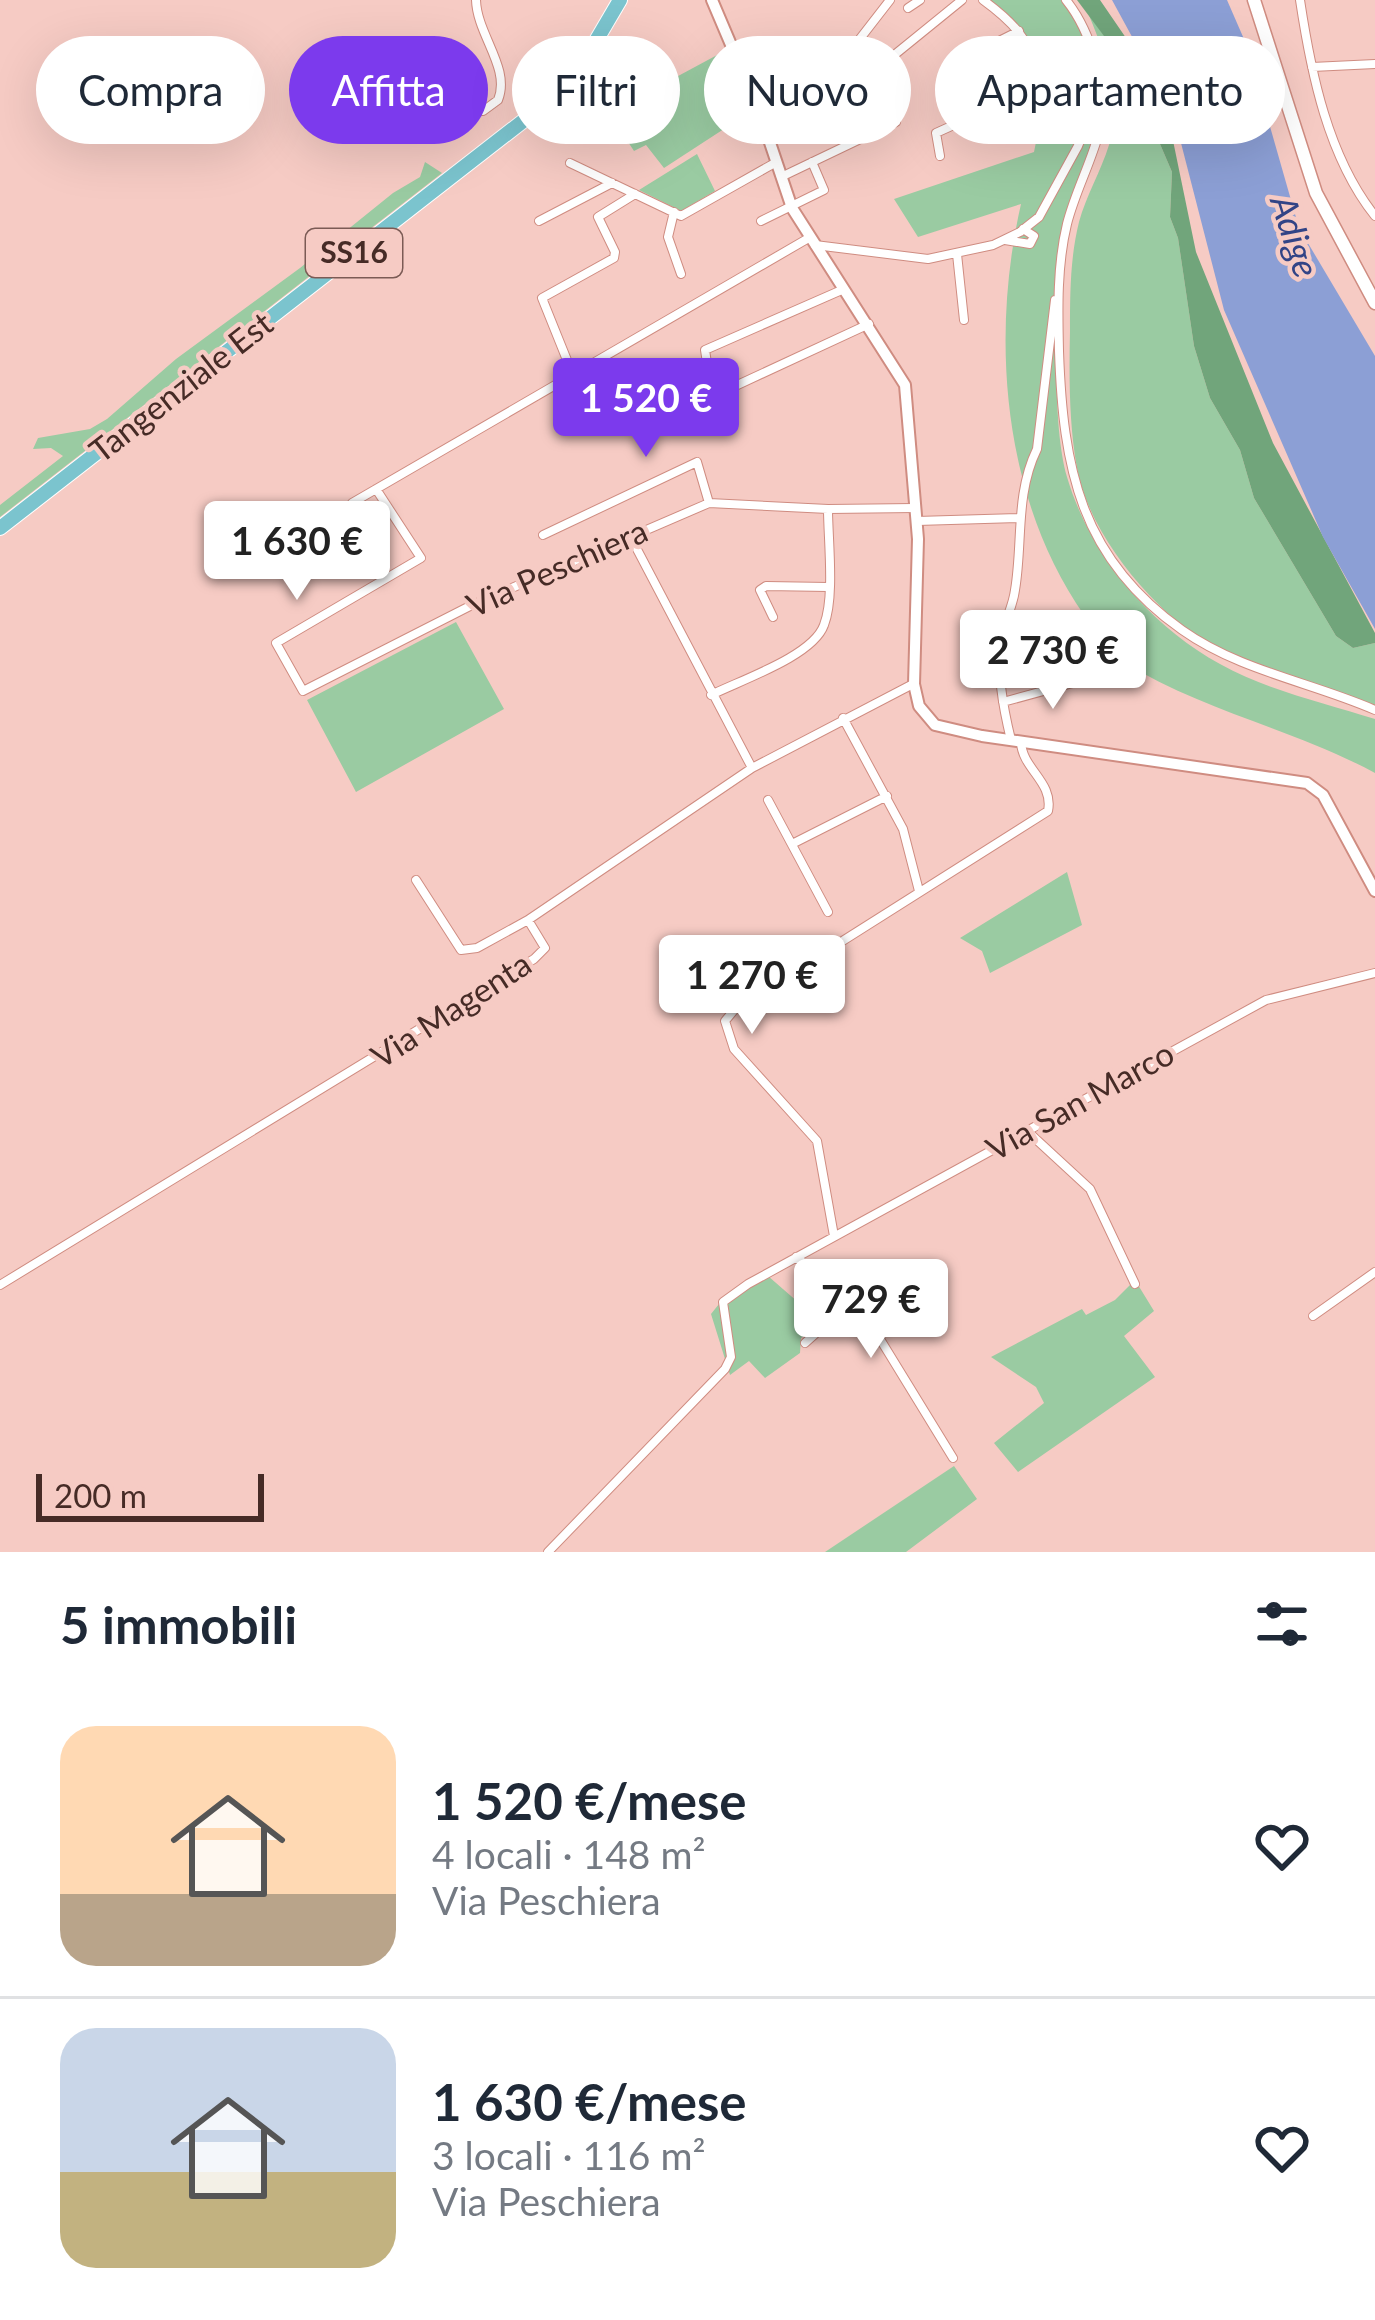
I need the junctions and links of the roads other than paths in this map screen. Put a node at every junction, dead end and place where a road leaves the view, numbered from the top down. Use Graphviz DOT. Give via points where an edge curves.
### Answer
graph roads {
  1 [pos="476,0"];
  2 [pos="620,0"];
  3 [pos="712,0"];
  4 [pos="920,0"];
  5 [pos="962,0"];
  6 [pos="982,0"];
  7 [pos="1066,0"];
  8 [pos="1254,0"];
  9 [pos="1300,0"];
  10 [pos="889,1"];
  11 [pos="908,8"];
  12 [pos="1019,31"];
  13 [pos="482,36"];
  14 [pos="727,36"];
  15 [pos="862,36"];
  16 [pos="1009,36"];
  17 [pos="1084,36"];
  18 [pos="911,41"];
  19 [pos="488,48"];
  20 [pos="1375,64"];
  21 [pos="1312,67"];
  22 [pos="488,107"];
  23 [pos="768,144"];
  24 [pos="850,144"];
  25 [pos="1079,144"];
  26 [pos="1094,144"];
  27 [pos="940,156"];
  28 [pos="812,162"];
  29 [pos="570,163"];
  30 [pos="773,164"];
  31 [pos="779,177"];
  32 [pos="612,183"];
  33 [pos="635,194"];
  34 [pos="790,205"];
  35 [pos="674,212"];
  36 [pos="1375,216"];
  37 [pos="539,221"];
  38 [pos="761,221"];
  39 [pos="1023,229"];
  40 [pos="1004,239"];
  41 [pos="810,242"];
  42 [pos="957,254"];
  43 [pos="681,274"];
  44 [pos="844,289"];
  45 [pos="1058,293"];
  46 [pos="1375,303"];
  47 [pos="964,320"];
  48 [pos="869,324"];
  49 [pos="574,375"];
  50 [pos="731,388"];
  51 [pos="684,409"];
  52 [pos="376,489"];
  53 [pos="710,502"];
  54 [pos="352,503"];
  55 [pos="828,509"];
  56 [pos="916,515"];
  57 [pos="1020,518"];
  58 [pos="0,528"];
  59 [pos="543,535"];
  60 [pos="629,535"];
  61 [pos="828,586"];
  62 [pos="773,617"];
  63 [pos="1091,678"];
  64 [pos="914,684"];
  65 [pos="711,695"];
  66 [pos="1003,702"];
  67 [pos="1375,710"];
  68 [pos="843,717"];
  69 [pos="1016,741"];
  70 [pos="752,768"];
  71 [pos="887,796"];
  72 [pos="768,800"];
  73 [pos="792,844"];
  74 [pos="416,880"];
  75 [pos="920,891"];
  76 [pos="1375,891"];
  77 [pos="828,912"];
  78 [pos="528,920"];
  79 [pos="1375,973"];
  80 [pos="1026,1130"];
  81 [pos="834,1235"];
  82 [pos="796,1257"];
  83 [pos="1375,1272"];
  84 [pos="1136,1284"];
  85 [pos="0,1285"];
  86 [pos="853,1301"];
  87 [pos="1312,1316"];
  88 [pos="805,1343"];
  89 [pos="953,1458"];
  90 [pos="548,1552"];
  1 -- 13 [label="street"];
  2 -- 58 [label="main road, Tangenziale Est / SS16" via="583,63 545,104"];
  3 -- 14 [label="street"];
  4 -- 11 [label="street"];
  5 -- 18 [label="street"];
  6 -- 12 [label="street"];
  7 -- 17 [label="street"];
  8 -- 46 [label="main road" via="1316,193"];
  9 -- 21 [label="street"];
  10 -- 15 [label="street"];
  12 -- 16 [label="street"];
  12 -- 27 [label="street" via="1040,75 1033,88 937,134"];
  19 -- 22 [label="street" via="503,79"];
  20 -- 21 [label="street"];
  21 -- 36 [label="street" via="1329,128"];
  23 -- 30 [label="street"];
  24 -- 28 [label="street"];
  25 -- 39 [label="street" via="1039,217"];
  26 -- 45 [label="street" via="1067,225"];
  28 -- 31 [label="street"];
  28 -- 34 [label="street" via="824,190"];
  29 -- 32 [label="street"];
  30 -- 31 [label="street"];
  30 -- 35 [label="street" via="681,216"];
  31 -- 34 [label="street"];
  32 -- 33 [label="street"];
  32 -- 37 [label="street"];
  33 -- 35 [label="street"];
  33 -- 49 [label="street" via="598,217 614,258 542,298"];
  34 -- 38 [label="street"];
  34 -- 41 [label="street"];
  35 -- 43 [label="street" via="668,237"];
  39 -- 40 [label="street"];
  39 -- 40 [label="street" via="1034,236 1030,244"];
  40 -- 42 [label="street"];
  41 -- 42 [label="street" via="928,259"];
  41 -- 44 [label="street"];
  41 -- 49 [label="street"];
  42 -- 47 [label="street"];
  44 -- 48 [label="street"];
  44 -- 51 [label="street" via="705,350 710,399"];
  45 -- 57 [label="street"];
  45 -- 67 [label="street" via="1068,468 1092,528 1124,575 1208,646"];
  48 -- 50 [label="street"];
  48 -- 56 [label="street" via="908,394"];
  49 -- 52 [label="street"];
  52 -- 54 [label="street"];
  52 -- 60 [label="street, Via Peschiera" via="421,558 276,643 303,692"];
  53 -- 55 [label="street, Via Peschiera"];
  53 -- 59 [label="street" via="697,461"];
  53 -- 60 [label="street, Via Peschiera"];
  55 -- 56 [label="street, Via Peschiera"];
  55 -- 61 [label="street"];
  56 -- 57 [label="street, Via Peschiera"];
  56 -- 64 [label="street"];
  57 -- 66 [label="street" via="1016,589 1002,638"];
  60 -- 65 [label="street"];
  61 -- 62 [label="street" via="766,586 760,590"];
  61 -- 65 [label="street" via="826,618 811,644"];
  63 -- 66 [label="street"];
  64 -- 68 [label="street, Via Magenta"];
  64 -- 69 [label="street" via="934,725"];
  65 -- 70 [label="street"];
  66 -- 69 [label="street"];
  68 -- 70 [label="street, Via Magenta"];
  68 -- 71 [label="street"];
  69 -- 75 [label="street" via="1050,797 1048,811"];
  69 -- 76 [label="street" via="1307,783 1323,795"];
  70 -- 78 [label="street, Via Magenta"];
  71 -- 73 [label="street"];
  71 -- 75 [label="street"];
  72 -- 73 [label="street"];
  73 -- 77 [label="street"];
  74 -- 78 [label="street" via="461,950"];
  75 -- 81 [label="street" via="724,1021 734,1049 817,1142"];
  78 -- 85 [label="street, Via Magenta" via="545,948 534,959"];
  79 -- 80 [label="street, Via San Marco" via="1266,1000"];
  80 -- 81 [label="street, Via San Marco"];
  80 -- 84 [label="street" via="1090,1189"];
  81 -- 82 [label="street, Via San Marco"];
  82 -- 86 [label="street"];
  82 -- 90 [label="street, Via San Marco" via="723,1302 731,1357 724,1369"];
  83 -- 87 [label="street"];
  86 -- 88 [label="street"];
  86 -- 89 [label="street"];
}
